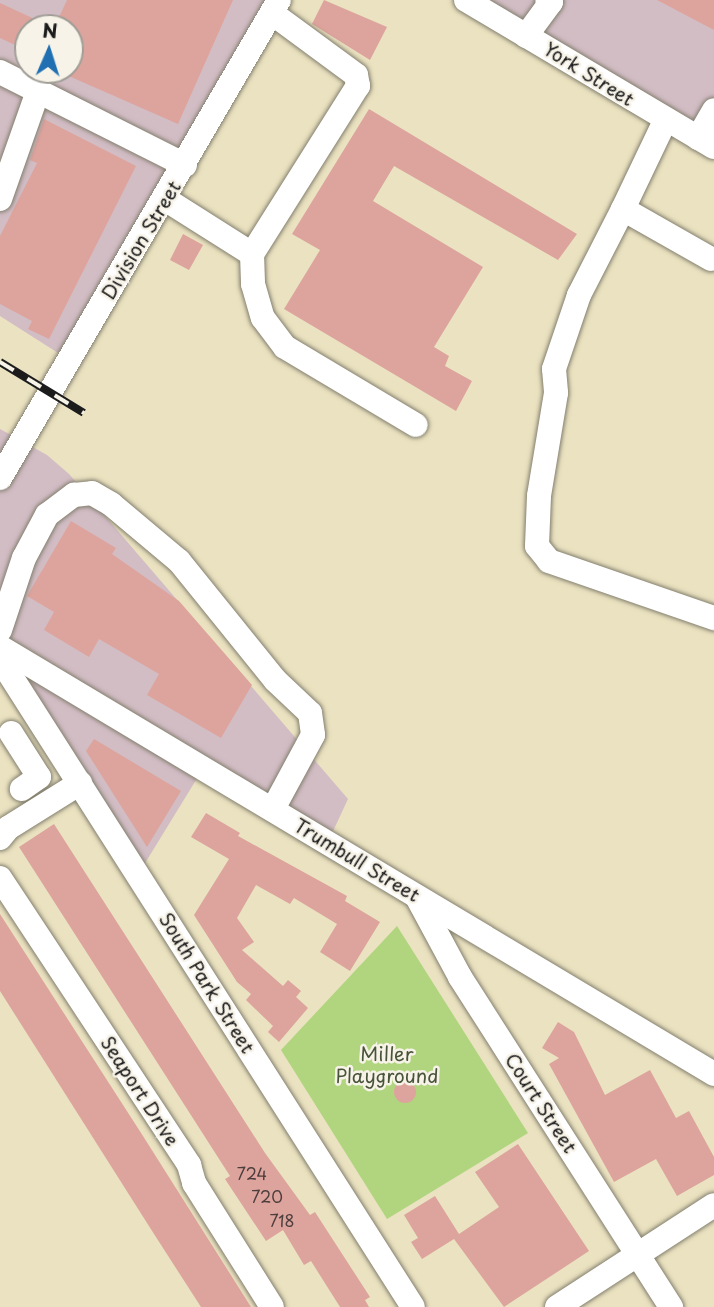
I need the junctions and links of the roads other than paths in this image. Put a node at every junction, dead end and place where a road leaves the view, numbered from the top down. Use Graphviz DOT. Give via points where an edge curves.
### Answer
graph roads {
  1 [pos="466,0"];
  2 [pos="547,0"];
  3 [pos="275,6"];
  4 [pos="526,36"];
  5 [pos="0,72"];
  6 [pos="38,91"];
  7 [pos="714,110"];
  8 [pos="665,121"];
  9 [pos="706,142"];
  10 [pos="185,165"];
  11 [pos="165,199"];
  12 [pos="0,200"];
  13 [pos="623,209"];
  14 [pos="252,254"];
  15 [pos="710,259"];
  16 [pos="416,425"];
  17 [pos="0,478"];
  18 [pos="714,618"];
  19 [pos="0,631"];
  20 [pos="0,647"];
  21 [pos="0,659"];
  22 [pos="36,716"];
  23 [pos="5,725"];
  24 [pos="80,783"];
  25 [pos="22,789"];
  26 [pos="273,809"];
  27 [pos="0,838"];
  28 [pos="0,878"];
  29 [pos="416,895"];
  30 [pos="714,1074"];
  31 [pos="714,1205"];
  32 [pos="638,1256"];
  33 [pos="272,1307"];
  34 [pos="413,1307"];
  35 [pos="557,1307"];
  36 [pos="671,1307"];
  1 -- 4 [label="street, York Street"];
  2 -- 4 [label="street" via="551,2"];
  3 -- 10 [label="street, Division Street"];
  3 -- 14 [label="street" via="356,75 358,86"];
  4 -- 8 [label="street, York Street"];
  5 -- 6 [label="street"];
  6 -- 10 [label="street"];
  6 -- 12 [label="street"];
  7 -- 9 [label="street"];
  8 -- 9 [label="street, York Street"];
  8 -- 13 [label="street"];
  10 -- 11 [label="street, Division Street"];
  11 -- 14 [label="street"];
  11 -- 17 [label="street, Division Street"];
  13 -- 15 [label="street"];
  13 -- 18 [label="street" via="579,295 554,369 556,393 539,496 537,546 548,561"];
  14 -- 16 [label="street" via="253,284 263,317 285,347"];
  19 -- 26 [label="street" via="23,558 47,515 74,495 92,493 111,504 179,561 275,680 310,713 313,735"];
  20 -- 26 [label="street, Trumbull Street"];
  21 -- 22 [label="street, South Park Street"];
  22 -- 23 [label="street"];
  22 -- 24 [label="street, South Park Street"];
  23 -- 25 [label="street" via="39,777"];
  24 -- 27 [label="street" via="8,828"];
  24 -- 34 [label="street, South Park Street"];
  26 -- 29 [label="street, Trumbull Street"];
  28 -- 33 [label="street, Seaport Drive" via="189,1165 194,1183"];
  29 -- 30 [label="street, Trumbull Street"];
  29 -- 32 [label="street, Court Street" via="460,977"];
  31 -- 32 [label="street"];
  32 -- 35 [label="street"];
  32 -- 36 [label="street, Court Street"];
}
